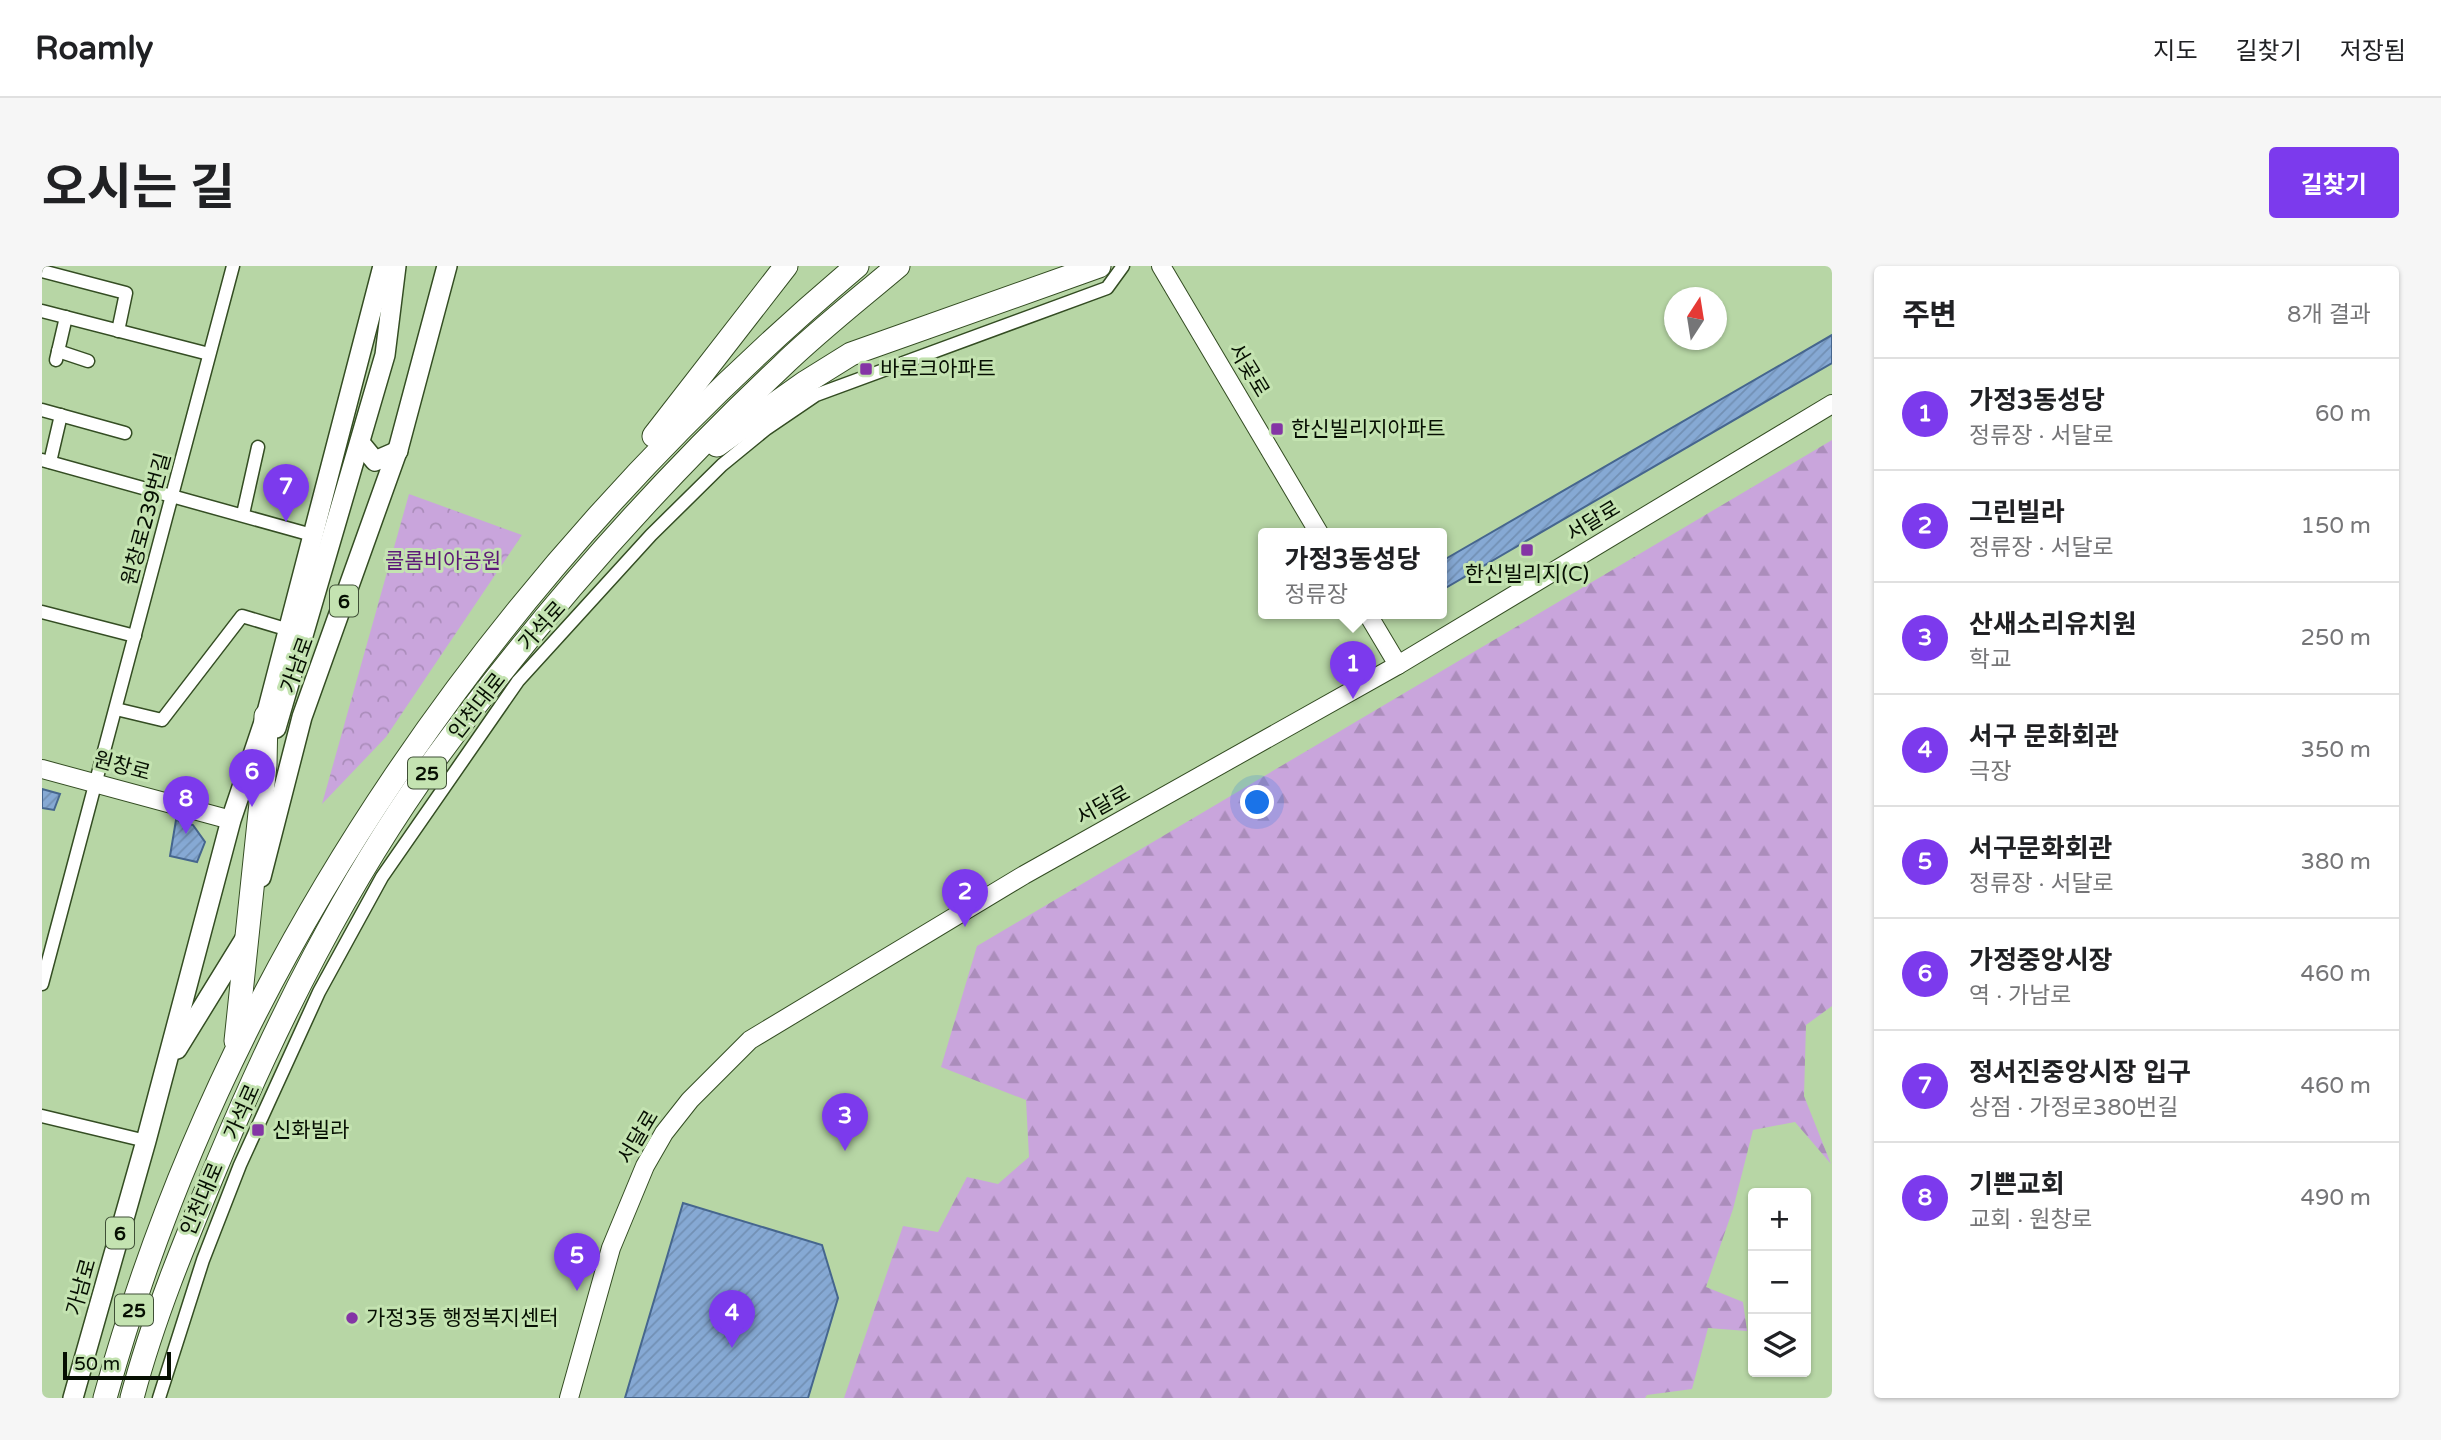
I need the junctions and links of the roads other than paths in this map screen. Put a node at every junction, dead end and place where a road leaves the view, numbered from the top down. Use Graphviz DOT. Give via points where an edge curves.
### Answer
graph roads {
  1 [pos="233,266"];
  2 [pos="383,266"];
  3 [pos="396,266"];
  4 [pos="447,266"];
  5 [pos="786,266"];
  6 [pos="857,266"];
  7 [pos="898,266"];
  8 [pos="1099,266"];
  9 [pos="1123,266"];
  10 [pos="1161,266"];
  11 [pos="42,271"];
  12 [pos="42,311"];
  13 [pos="66,317"];
  14 [pos="118,331"];
  15 [pos="209,355"];
  16 [pos="88,361"];
  17 [pos="1832,404"];
  18 [pos="42,410"];
  19 [pos="61,415"];
  20 [pos="125,433"];
  21 [pos="360,444"];
  22 [pos="258,447"];
  23 [pos="398,451"];
  24 [pos="46,461"];
  25 [pos="676,472"];
  26 [pos="172,495"];
  27 [pos="243,514"];
  28 [pos="1316,528"];
  29 [pos="313,535"];
  30 [pos="566,549"];
  31 [pos="42,612"];
  32 [pos="1371,619"];
  33 [pos="289,631"];
  34 [pos="135,636"];
  35 [pos="1398,665"];
  36 [pos="116,709"];
  37 [pos="266,716"];
  38 [pos="265,765"];
  39 [pos="42,769"];
  40 [pos="97,782"];
  41 [pos="231,820"];
  42 [pos="246,937"];
  43 [pos="46,951"];
  44 [pos="42,984"];
  45 [pos="234,1054"];
  46 [pos="166,1067"];
  47 [pos="42,1116"];
  48 [pos="146,1141"];
  49 [pos="73,1398"];
  50 [pos="105,1398"];
  51 [pos="132,1398"];
  52 [pos="159,1398"];
  53 [pos="569,1398"];
  1 -- 15 [label="street, 원창로239번길"];
  2 -- 29 [label="main road, 가남로 / 6"];
  3 -- 21 [label="main road" via="385,355"];
  4 -- 23 [label="main road, 가남로 / 6"];
  5 -- 30 [label="highway"];
  6 -- 30 [label="highway, 인천대로 / 25" via="701,406"];
  7 -- 25 [label="highway, 인천대로 / 25" via="783,365"];
  8 -- 25 [label="highway" via="851,354"];
  9 -- 52 [label="street, 가석로" via="1107,288 816,395 766,429 651,535 518,681 382,877 320,992 240,1165"];
  10 -- 28 [label="street, 서곶로"];
  11 -- 14 [label="street" via="126,293"];
  12 -- 13 [label="street"];
  13 -- 14 [label="street"];
  13 -- 16 [label="street" via="57,355"];
  14 -- 15 [label="street"];
  15 -- 26 [label="street, 원창로239번길"];
  17 -- 35 [label="street, 서달로"];
  18 -- 19 [label="street"];
  19 -- 20 [label="street"];
  19 -- 24 [label="street"];
  21 -- 23 [label="main road" via="375,461"];
  21 -- 38 [label="main road"];
  22 -- 27 [label="street"];
  23 -- 42 [label="main road, 가남로 / 6" via="302,717"];
  24 -- 26 [label="street"];
  25 -- 51 [label="highway, 인천대로 / 25" via="602,553 453,737 363,871 301,978 240,1110 185,1240"];
  26 -- 27 [label="street"];
  26 -- 34 [label="street, 원창로239번길"];
  27 -- 29 [label="street"];
  29 -- 33 [label="main road, 가남로 / 6"];
  30 -- 45 [label="highway, 인천대로 / 25" via="419,741 285,954"];
  31 -- 34 [label="street"];
  32 -- 35 [label="street"];
  33 -- 36 [label="street, 가남로" via="242,616 162,720"];
  33 -- 37 [label="main road, 가남로 / 6"];
  34 -- 36 [label="street, 원창로239번길"];
  35 -- 53 [label="street, 서달로" via="1024,875 750,1040 664,1133 633,1190 611,1248"];
  36 -- 40 [label="street, 원창로239번길"];
  37 -- 38 [label="highway"];
  37 -- 41 [label="main road, 가남로 / 6"];
  38 -- 42 [label="highway"];
  39 -- 40 [label="street, 원창로"];
  40 -- 41 [label="street, 원창로"];
  40 -- 43 [label="street, 원창로239번길"];
  41 -- 46 [label="main road, 가남로 / 6"];
  42 -- 45 [label="highway"];
  42 -- 46 [label="main road, 가남로 / 6"];
  43 -- 44 [label="street, 원창로239번길"];
  45 -- 50 [label="highway, 인천대로 / 25" via="163,1222"];
  46 -- 48 [label="main road, 가남로 / 6"];
  47 -- 48 [label="street"];
  48 -- 49 [label="main road, 가남로 / 6"];
}
